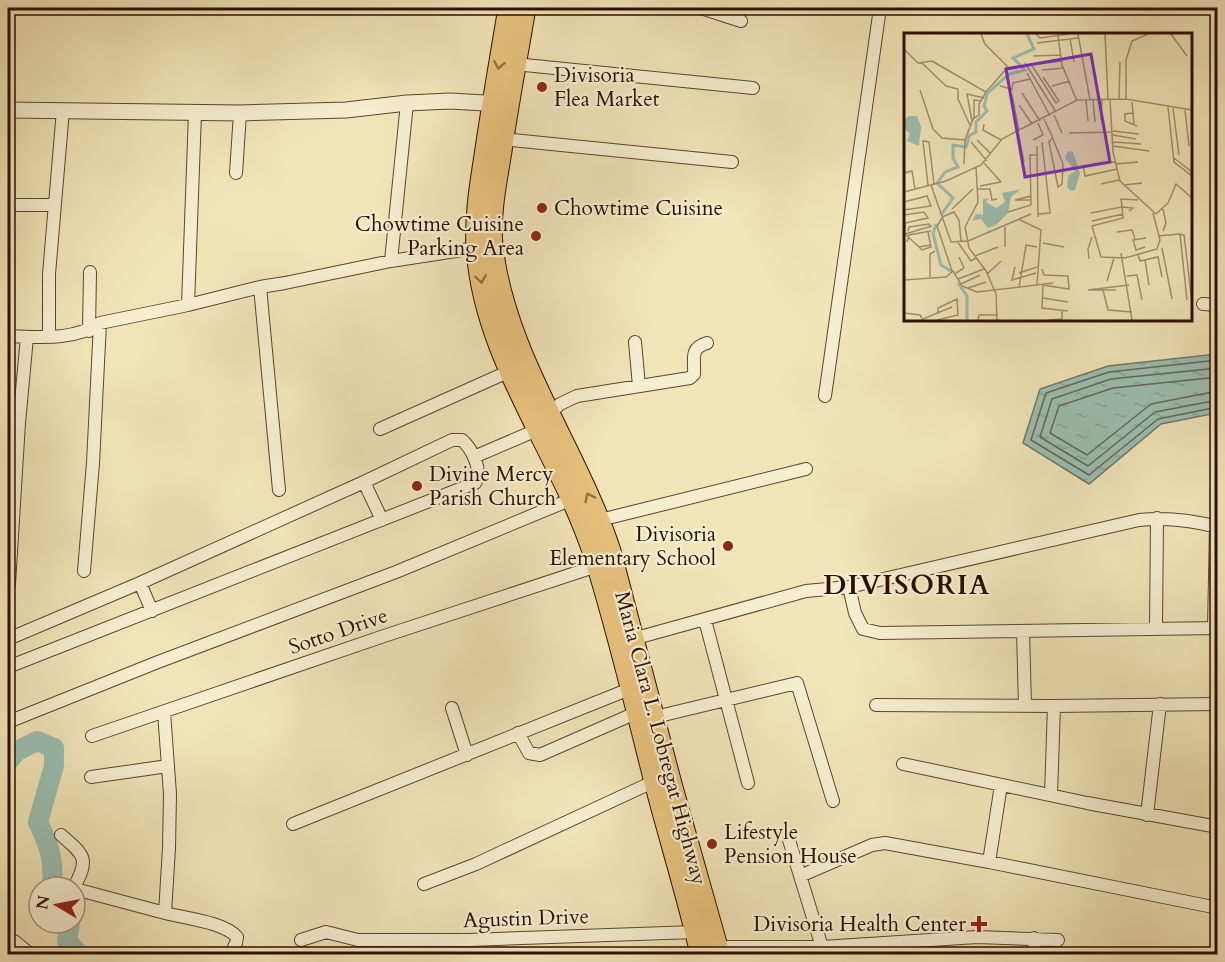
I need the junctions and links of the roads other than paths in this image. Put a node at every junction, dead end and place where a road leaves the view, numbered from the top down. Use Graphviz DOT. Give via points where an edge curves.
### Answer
graph roads {
  1 [pos="509,8"];
  2 [pos="525,8"];
  3 [pos="701,8"];
  4 [pos="880,8"];
  5 [pos="741,21"];
  6 [pos="515,64"];
  7 [pos="753,88"];
  8 [pos="407,103"];
  9 [pos="500,104"];
  10 [pos="8,110"];
  11 [pos="63,110"];
  12 [pos="195,113"];
  13 [pos="240,113"];
  14 [pos="502,140"];
  15 [pos="732,162"];
  16 [pos="236,172"];
  17 [pos="8,205"];
  18 [pos="55,206"];
  19 [pos="484,246"];
  20 [pos="391,261"];
  21 [pos="90,272"];
  22 [pos="260,287"];
  23 [pos="1203,304"];
  24 [pos="1218,304"];
  25 [pos="188,305"];
  26 [pos="100,323"];
  27 [pos="89,331"];
  28 [pos="8,336"];
  29 [pos="27,337"];
  30 [pos="49,337"];
  31 [pos="634,342"];
  32 [pos="707,343"];
  33 [pos="510,371"];
  34 [pos="639,386"];
  35 [pos="825,396"];
  36 [pos="544,422"];
  37 [pos="380,429"];
  38 [pos="474,457"];
  39 [pos="806,469"];
  40 [pos="364,482"];
  41 [pos="279,490"];
  42 [pos="572,499"];
  43 [pos="1156,518"];
  44 [pos="382,520"];
  45 [pos="600,520"];
  46 [pos="1217,527"];
  47 [pos="605,563"];
  48 [pos="84,571"];
  49 [pos="140,583"];
  50 [pos="9,584"];
  51 [pos="849,587"];
  52 [pos="152,611"];
  53 [pos="705,620"];
  54 [pos="1216,628"];
  55 [pos="1156,629"];
  56 [pos="1023,631"];
  57 [pos="8,639"];
  58 [pos="627,640"];
  59 [pos="8,667"];
  60 [pos="632,688"];
  61 [pos="726,700"];
  62 [pos="1218,704"];
  63 [pos="876,705"];
  64 [pos="1160,705"];
  65 [pos="1025,706"];
  66 [pos="1054,706"];
  67 [pos="452,708"];
  68 [pos="164,712"];
  69 [pos="647,715"];
  70 [pos="8,722"];
  71 [pos="518,733"];
  72 [pos="92,736"];
  73 [pos="467,755"];
  74 [pos="903,764"];
  75 [pos="168,766"];
  76 [pos="91,777"];
  77 [pos="655,781"];
  78 [pos="748,783"];
  79 [pos="1001,785"];
  80 [pos="1050,795"];
  81 [pos="833,801"];
  82 [pos="1148,815"];
  83 [pos="293,824"];
  84 [pos="1218,826"];
  85 [pos="61,835"];
  86 [pos="789,840"];
  87 [pos="989,861"];
  88 [pos="80,875"];
  89 [pos="800,876"];
  90 [pos="424,884"];
  91 [pos="87,892"];
  92 [pos="1218,908"];
  93 [pos="165,913"];
  94 [pos="8,938"];
  95 [pos="1034,938"];
  96 [pos="301,940"];
  97 [pos="1058,940"];
  98 [pos="822,946"];
  99 [pos="707,947"];
  100 [pos="30,954"];
  101 [pos="231,954"];
  102 [pos="1035,954"];
  1 -- 9 [label="highway, Maria Clara L. Lobregat Highway, one-way"];
  2 -- 6 [label="highway, Maria Clara L. Lobregat Highway"];
  3 -- 5 [label="street"];
  4 -- 35 [label="street"];
  6 -- 7 [label="street"];
  6 -- 9 [label="highway, Maria Clara L. Lobregat Highway"];
  8 -- 9 [label="street"];
  8 -- 13 [label="street" via="346,110"];
  8 -- 20 [label="street"];
  9 -- 14 [label="highway, Maria Clara L. Lobregat Highway"];
  9 -- 19 [label="highway, Maria Clara L. Lobregat Highway" via="479,196"];
  10 -- 11 [label="street"];
  11 -- 12 [label="street"];
  11 -- 18 [label="street"];
  12 -- 13 [label="street"];
  12 -- 25 [label="street"];
  13 -- 16 [label="street"];
  14 -- 15 [label="street"];
  14 -- 19 [label="highway, Maria Clara L. Lobregat Highway" via="492,218"];
  17 -- 18 [label="street"];
  18 -- 30 [label="street"];
  19 -- 20 [label="street"];
  19 -- 33 [label="highway, Maria Clara L. Lobregat Highway, one-way" via="488,310"];
  19 -- 36 [label="highway, Maria Clara L. Lobregat Highway"];
  20 -- 22 [label="street"];
  21 -- 27 [label="street"];
  22 -- 25 [label="street"];
  22 -- 41 [label="street"];
  23 -- 24 [label="street"];
  25 -- 26 [label="street"];
  26 -- 27 [label="street"];
  26 -- 48 [label="street"];
  27 -- 30 [label="street"];
  28 -- 29 [label="street"];
  29 -- 30 [label="street"];
  29 -- 50 [label="street"];
  31 -- 34 [label="street"];
  32 -- 34 [label="street" via="694,351 694,374 690,378"];
  33 -- 36 [label="highway, Maria Clara L. Lobregat Highway"];
  33 -- 37 [label="street"];
  34 -- 36 [label="street" via="577,396 560,404"];
  36 -- 38 [label="street"];
  36 -- 42 [label="highway, Maria Clara L. Lobregat Highway"];
  45 -- 36 [label="highway, Maria Clara L. Lobregat Highway, one-way"];
  38 -- 40 [label="street" via="462,440 452,440"];
  38 -- 44 [label="street" via="478,472 475,483"];
  39 -- 45 [label="street"];
  40 -- 44 [label="street"];
  40 -- 49 [label="street"];
  42 -- 47 [label="highway, Maria Clara L. Lobregat Highway"];
  42 -- 70 [label="street" via="396,572"];
  43 -- 46 [label="street"];
  43 -- 51 [label="street"];
  43 -- 55 [label="street"];
  44 -- 52 [label="street"];
  45 -- 47 [label="highway, Maria Clara L. Lobregat Highway"];
  46 -- 54 [label="street"];
  47 -- 58 [label="highway, Maria Clara L. Lobregat Highway"];
  47 -- 68 [label="street, Sotto Drive"];
  49 -- 52 [label="street"];
  49 -- 57 [label="street"];
  51 -- 53 [label="street" via="806,591"];
  51 -- 56 [label="street" via="859,622 871,632"];
  52 -- 59 [label="street"];
  53 -- 58 [label="street"];
  53 -- 61 [label="street"];
  54 -- 55 [label="street"];
  55 -- 56 [label="street"];
  56 -- 65 [label="street"];
  58 -- 60 [label="highway, Maria Clara L. Lobregat Highway"];
  58 -- 69 [label="highway, Maria Clara L. Lobregat Highway"];
  60 -- 69 [label="highway, Maria Clara L. Lobregat Highway"];
  60 -- 71 [label="street"];
  61 -- 69 [label="street"];
  61 -- 78 [label="street"];
  61 -- 81 [label="street" via="797,683"];
  62 -- 64 [label="street"];
  63 -- 65 [label="street"];
  64 -- 66 [label="street"];
  64 -- 82 [label="street"];
  65 -- 66 [label="street"];
  66 -- 80 [label="street"];
  67 -- 73 [label="street"];
  68 -- 72 [label="street, Sotto Drive"];
  68 -- 75 [label="street"];
  69 -- 71 [label="street" via="540,755 529,753"];
  69 -- 77 [label="highway, Maria Clara L. Lobregat Highway"];
  69 -- 99 [label="highway, Maria Clara L. Lobregat Highway" via="671,784"];
  71 -- 73 [label="street"];
  73 -- 83 [label="street"];
  74 -- 79 [label="street"];
  75 -- 76 [label="street"];
  75 -- 93 [label="street"];
  77 -- 90 [label="street"];
  77 -- 99 [label="highway, Maria Clara L. Lobregat Highway"];
  79 -- 80 [label="street"];
  79 -- 87 [label="street"];
  80 -- 82 [label="street"];
  82 -- 84 [label="street"];
  85 -- 88 [label="street" via="81,852 84,859"];
  86 -- 89 [label="street"];
  87 -- 89 [label="street" via="885,843"];
  87 -- 92 [label="street"];
  89 -- 98 [label="street"];
  91 -- 93 [label="street"];
  93 -- 101 [label="street" via="234,933 237,937"];
  94 -- 100 [label="street"];
  95 -- 97 [label="street, Agustin Drive"];
  95 -- 98 [label="street, Agustin Drive" via="977,937"];
  95 -- 102 [label="street"];
  96 -- 99 [label="street, Agustin Drive" via="326,932 358,940"];
  98 -- 99 [label="street, Agustin Drive"];
}
